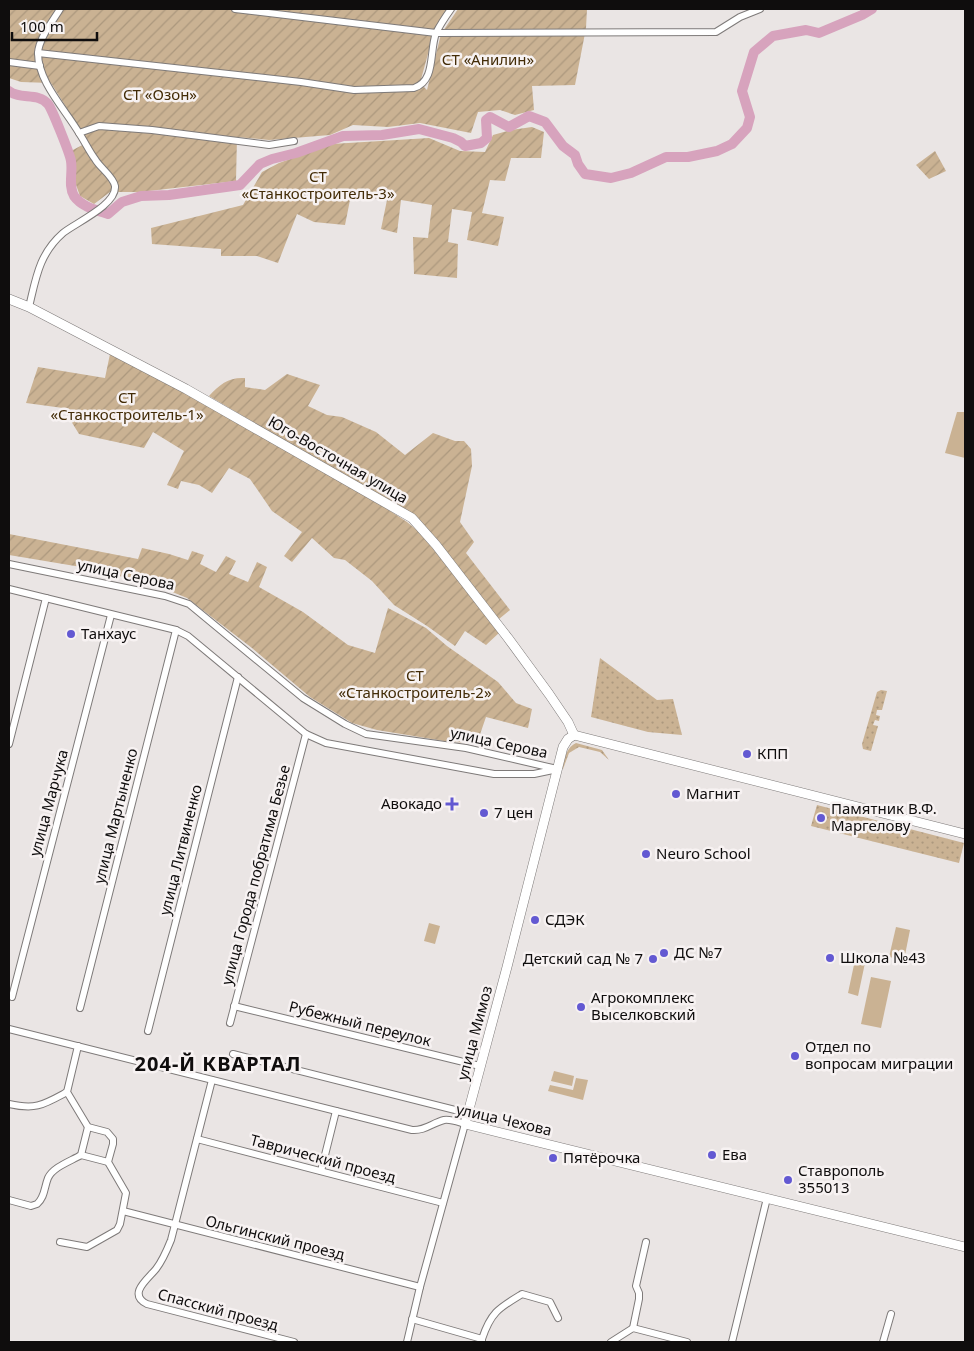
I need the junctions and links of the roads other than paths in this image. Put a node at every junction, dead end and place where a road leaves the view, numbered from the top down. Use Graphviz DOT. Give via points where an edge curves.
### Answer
graph roads {
  1 [pos="60,9"];
  2 [pos="235,9"];
  3 [pos="451,9"];
  4 [pos="760,9"];
  5 [pos="436,33"];
  6 [pos="38,53"];
  7 [pos="9,62"];
  8 [pos="40,66"];
  9 [pos="79,133"];
  10 [pos="294,141"];
  11 [pos="9,299"];
  12 [pos="29,307"];
  13 [pos="9,564"];
  14 [pos="9,589"];
  15 [pos="46,598"];
  16 [pos="111,615"];
  17 [pos="176,630"];
  18 [pos="238,676"];
  19 [pos="306,734"];
  20 [pos="574,736"];
  21 [pos="9,744"];
  22 [pos="556,769"];
  23 [pos="965,834"];
  24 [pos="12,998"];
  25 [pos="234,1006"];
  26 [pos="80,1008"];
  27 [pos="230,1024"];
  28 [pos="9,1029"];
  29 [pos="148,1030"];
  30 [pos="78,1046"];
  31 [pos="233,1054"];
  32 [pos="480,1066"];
  33 [pos="212,1080"];
  34 [pos="67,1092"];
  35 [pos="9,1104"];
  36 [pos="336,1111"];
  37 [pos="467,1113"];
  38 [pos="465,1124"];
  39 [pos="88,1127"];
  40 [pos="197,1139"];
  41 [pos="81,1155"];
  42 [pos="108,1162"];
  43 [pos="321,1171"];
  44 [pos="767,1198"];
  45 [pos="9,1200"];
  46 [pos="443,1203"];
  47 [pos="123,1211"];
  48 [pos="176,1225"];
  49 [pos="60,1242"];
  50 [pos="646,1242"];
  51 [pos="965,1247"];
  52 [pos="420,1287"];
  53 [pos="890,1314"];
  54 [pos="558,1318"];
  55 [pos="412,1319"];
  56 [pos="633,1328"];
  57 [pos="482,1340"];
  58 [pos="294,1342"];
  59 [pos="407,1342"];
  60 [pos="612,1342"];
  61 [pos="687,1342"];
  62 [pos="732,1342"];
  63 [pos="883,1342"];
  1 -- 6 [label="street" via="42,39"];
  2 -- 5 [label="street"];
  3 -- 5 [label="street"];
  4 -- 5 [label="street" via="716,32"];
  5 -- 6 [label="street" via="427,79 414,88 354,90"];
  6 -- 8 [label="street"];
  7 -- 8 [label="street"];
  8 -- 9 [label="street" via="48,85"];
  9 -- 10 [label="street" via="99,126 269,145"];
  9 -- 12 [label="street" via="115,185 115,191 102,207 63,233 47,250 38,267"];
  11 -- 12 [label="street, Юго-Восточная улица"];
  12 -- 20 [label="street, Юго-Восточная улица" via="186,389 412,518 512,644 554,701"];
  13 -- 22 [label="street, улица Серова" via="165,596 189,604 303,698 366,734 466,748"];
  14 -- 15 [label="street, улица Серова"];
  15 -- 16 [label="street, улица Серова"];
  15 -- 21 [label="street"];
  16 -- 17 [label="street, улица Серова"];
  16 -- 24 [label="street, улица Марчука"];
  17 -- 18 [label="street, улица Серова"];
  17 -- 26 [label="street, улица Мартыненко"];
  18 -- 19 [label="street, улица Серова"];
  18 -- 29 [label="street, улица Литвиненко"];
  19 -- 22 [label="street, улица Серова" via="326,743 494,774 534,774"];
  19 -- 25 [label="street, улица Города побратима Безье"];
  20 -- 22 [label="street, улица Мимоз" via="563,747"];
  20 -- 23 [label="street"];
  22 -- 32 [label="street, улица Мимоз"];
  25 -- 27 [label="street, улица Города побратима Безье"];
  25 -- 32 [label="street, Рубежный переулок"];
  28 -- 30 [label="street, улица Чехова"];
  30 -- 33 [label="street, улица Чехова"];
  30 -- 34 [label="street"];
  31 -- 37 [label="street"];
  32 -- 37 [label="street, улица Мимоз"];
  33 -- 36 [label="street, улица Чехова"];
  33 -- 40 [label="street"];
  34 -- 35 [label="street" via="39,1106"];
  34 -- 39 [label="street"];
  36 -- 38 [label="street, улица Чехова" via="419,1131 444,1120"];
  36 -- 43 [label="street"];
  37 -- 38 [label="street, улица Мимоз"];
  38 -- 44 [label="street, улица Чехова"];
  38 -- 46 [label="street, улица Мимоз"];
  39 -- 41 [label="street"];
  39 -- 42 [label="street" via="107,1132 113,1139"];
  40 -- 43 [label="street, Таврический проезд"];
  40 -- 48 [label="street"];
  41 -- 42 [label="street"];
  41 -- 45 [label="street" via="51,1174 37,1204 31,1206"];
  42 -- 47 [label="street" via="126,1193"];
  43 -- 46 [label="street, Таврический проезд"];
  44 -- 51 [label="street, улица Чехова"];
  44 -- 62 [label="street"];
  46 -- 52 [label="street, улица Мимоз"];
  47 -- 48 [label="street, Ольгинский проезд"];
  47 -- 49 [label="street" via="117,1230 91,1246"];
  48 -- 52 [label="street, Ольгинский проезд"];
  48 -- 58 [label="street, Спасский проезд" via="164,1256 143,1282 141,1301"];
  50 -- 56 [label="street" via="636,1286 639,1299"];
  52 -- 55 [label="street, улица Мимоз"];
  53 -- 63 [label="street"];
  54 -- 57 [label="street" via="550,1302 522,1294 493,1314"];
  55 -- 57 [label="street"];
  55 -- 59 [label="street, улица Мимоз"];
  56 -- 60 [label="street"];
  56 -- 61 [label="street"];
}
